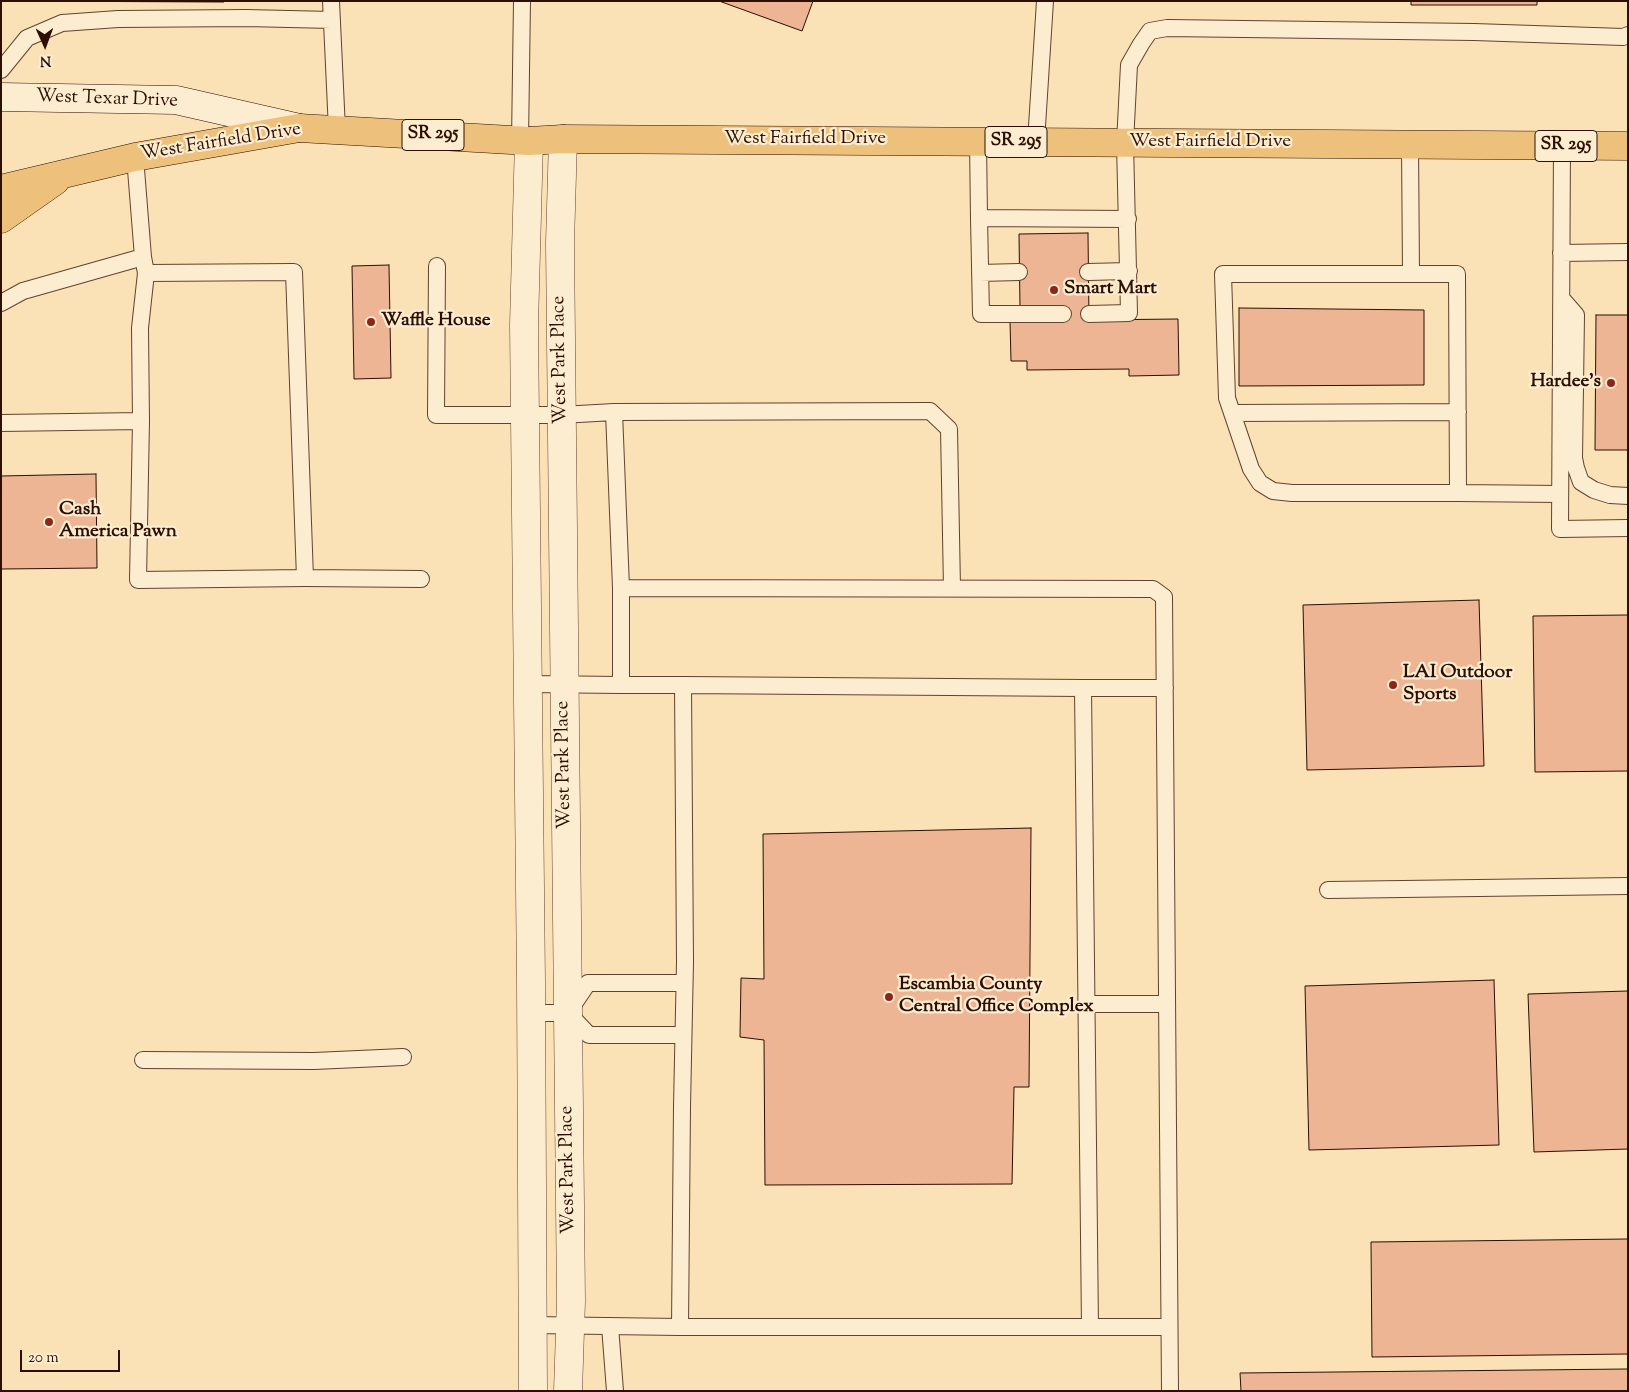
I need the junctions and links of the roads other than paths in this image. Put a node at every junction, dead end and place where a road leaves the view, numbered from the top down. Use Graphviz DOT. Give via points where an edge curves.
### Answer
graph roads {
  1 [pos="331,1"];
  2 [pos="522,1"];
  3 [pos="1045,1"];
  4 [pos="332,20"];
  5 [pos="1628,35"];
  6 [pos="1,70"];
  7 [pos="1,97"];
  8 [pos="299,128"];
  9 [pos="338,130"];
  10 [pos="563,138"];
  11 [pos="525,141"];
  12 [pos="978,141"];
  13 [pos="1036,142"];
  14 [pos="1125,143"];
  15 [pos="1410,145"];
  16 [pos="1562,146"];
  17 [pos="1628,146"];
  18 [pos="135,157"];
  19 [pos="67,173"];
  20 [pos="1,189"];
  21 [pos="979,218"];
  22 [pos="1,219"];
  23 [pos="1128,219"];
  24 [pos="1628,252"];
  25 [pos="1562,253"];
  26 [pos="143,257"];
  27 [pos="437,266"];
  28 [pos="1129,271"];
  29 [pos="1019,272"];
  30 [pos="1088,272"];
  31 [pos="146,273"];
  32 [pos="980,273"];
  33 [pos="1411,273"];
  34 [pos="1562,299"];
  35 [pos="1,303"];
  36 [pos="1063,314"];
  37 [pos="1089,314"];
  38 [pos="614,412"];
  39 [pos="1458,412"];
  40 [pos="1233,413"];
  41 [pos="525,414"];
  42 [pos="561,415"];
  43 [pos="141,421"];
  44 [pos="1,422"];
  45 [pos="1458,493"];
  46 [pos="1559,494"];
  47 [pos="1628,496"];
  48 [pos="1628,528"];
  49 [pos="305,578"];
  50 [pos="420,580"];
  51 [pos="621,588"];
  52 [pos="952,588"];
  53 [pos="528,684"];
  54 [pos="564,684"];
  55 [pos="682,685"];
  56 [pos="622,686"];
  57 [pos="1083,688"];
  58 [pos="1166,688"];
  59 [pos="1628,886"];
  60 [pos="1328,890"];
  61 [pos="684,982"];
  62 [pos="1087,1004"];
  63 [pos="1167,1004"];
  64 [pos="568,1012"];
  65 [pos="530,1013"];
  66 [pos="683,1036"];
  67 [pos="403,1057"];
  68 [pos="143,1060"];
  69 [pos="533,1325"];
  70 [pos="570,1326"];
  71 [pos="610,1326"];
  72 [pos="680,1327"];
  73 [pos="1090,1327"];
  74 [pos="1169,1327"];
  75 [pos="533,1391"];
  76 [pos="568,1391"];
  77 [pos="615,1391"];
  78 [pos="1170,1391"];
  1 -- 4 [label="lane"];
  2 -- 11 [label="lane"];
  3 -- 13 [label="lane"];
  4 -- 6 [label="lane" via="128,19 62,23 27,38"];
  4 -- 9 [label="lane"];
  5 -- 14 [label="lane" via="1167,28 1150,32 1129,65"];
  7 -- 8 [label="street, West Texar Drive" via="176,100"];
  8 -- 9 [label="main road, West Fairfield Drive / SR 295"];
  8 -- 18 [label="main road, West Fairfield Drive / SR 295"];
  9 -- 11 [label="main road, West Fairfield Drive / SR 295"];
  10 -- 11 [label="main road, West Fairfield Drive / SR 295"];
  10 -- 12 [label="main road, West Fairfield Drive / SR 295"];
  10 -- 42 [label="street, West Park Place"];
  11 -- 41 [label="street, West Park Place"];
  12 -- 13 [label="main road, West Fairfield Drive / SR 295"];
  12 -- 21 [label="lane"];
  13 -- 14 [label="main road, West Fairfield Drive / SR 295"];
  14 -- 15 [label="main road, West Fairfield Drive / SR 295"];
  14 -- 23 [label="lane"];
  15 -- 16 [label="main road, West Fairfield Drive / SR 295"];
  15 -- 33 [label="lane"];
  16 -- 17 [label="main road, West Fairfield Drive / SR 295"];
  16 -- 25 [label="lane"];
  18 -- 19 [label="main road, West Fairfield Drive / SR 295"];
  18 -- 26 [label="lane"];
  19 -- 20 [label="main road, SR 295"];
  19 -- 22 [label="main road, West Fairfield Drive / SR 295"];
  21 -- 23 [label="lane"];
  21 -- 32 [label="lane"];
  23 -- 28 [label="lane"];
  24 -- 25 [label="lane"];
  25 -- 34 [label="lane"];
  26 -- 31 [label="lane"];
  26 -- 35 [label="lane" via="23,291"];
  27 -- 41 [label="lane" via="436,415"];
  28 -- 30 [label="lane"];
  28 -- 37 [label="lane" via="1130,313"];
  29 -- 32 [label="lane"];
  31 -- 43 [label="lane" via="140,328"];
  31 -- 49 [label="lane" via="294,272"];
  32 -- 36 [label="lane" via="981,314"];
  33 -- 39 [label="lane" via="1457,274"];
  33 -- 40 [label="lane" via="1223,274 1228,398"];
  34 -- 46 [label="lane"];
  34 -- 47 [label="lane" via="1576,315 1576,468 1581,482 1594,490"];
  38 -- 42 [label="lane"];
  38 -- 51 [label="lane"];
  38 -- 52 [label="lane" via="930,411 949,429"];
  39 -- 40 [label="lane"];
  39 -- 45 [label="lane"];
  40 -- 45 [label="lane" via="1251,469 1260,484 1273,491"];
  41 -- 42 [label="lane"];
  41 -- 53 [label="street, West Park Place"];
  42 -- 54 [label="street, West Park Place"];
  43 -- 44 [label="lane"];
  43 -- 49 [label="lane" via="138,580"];
  45 -- 46 [label="lane"];
  46 -- 48 [label="lane" via="1560,529"];
  49 -- 50 [label="lane"];
  51 -- 52 [label="lane"];
  51 -- 56 [label="lane"];
  52 -- 58 [label="lane" via="1153,589 1164,597"];
  53 -- 54 [label="lane"];
  53 -- 65 [label="street, West Park Place"];
  54 -- 56 [label="lane"];
  54 -- 64 [label="street, West Park Place"];
  55 -- 56 [label="lane"];
  55 -- 57 [label="lane"];
  55 -- 61 [label="lane"];
  57 -- 58 [label="lane"];
  57 -- 62 [label="lane"];
  58 -- 63 [label="lane"];
  59 -- 60 [label="lane"];
  61 -- 64 [label="lane" via="588,983"];
  61 -- 66 [label="lane"];
  62 -- 63 [label="lane"];
  62 -- 73 [label="lane"];
  63 -- 74 [label="lane"];
  64 -- 65 [label="lane"];
  64 -- 66 [label="lane" via="589,1035"];
  64 -- 70 [label="street, West Park Place"];
  65 -- 69 [label="street, West Park Place"];
  66 -- 72 [label="lane"];
  67 -- 68 [label="lane"];
  69 -- 70 [label="lane"];
  69 -- 75 [label="street, West Park Place"];
  70 -- 71 [label="lane"];
  70 -- 76 [label="street, West Park Place"];
  71 -- 72 [label="lane"];
  71 -- 77 [label="lane"];
  72 -- 73 [label="lane"];
  73 -- 74 [label="lane"];
  74 -- 78 [label="lane"];
}
